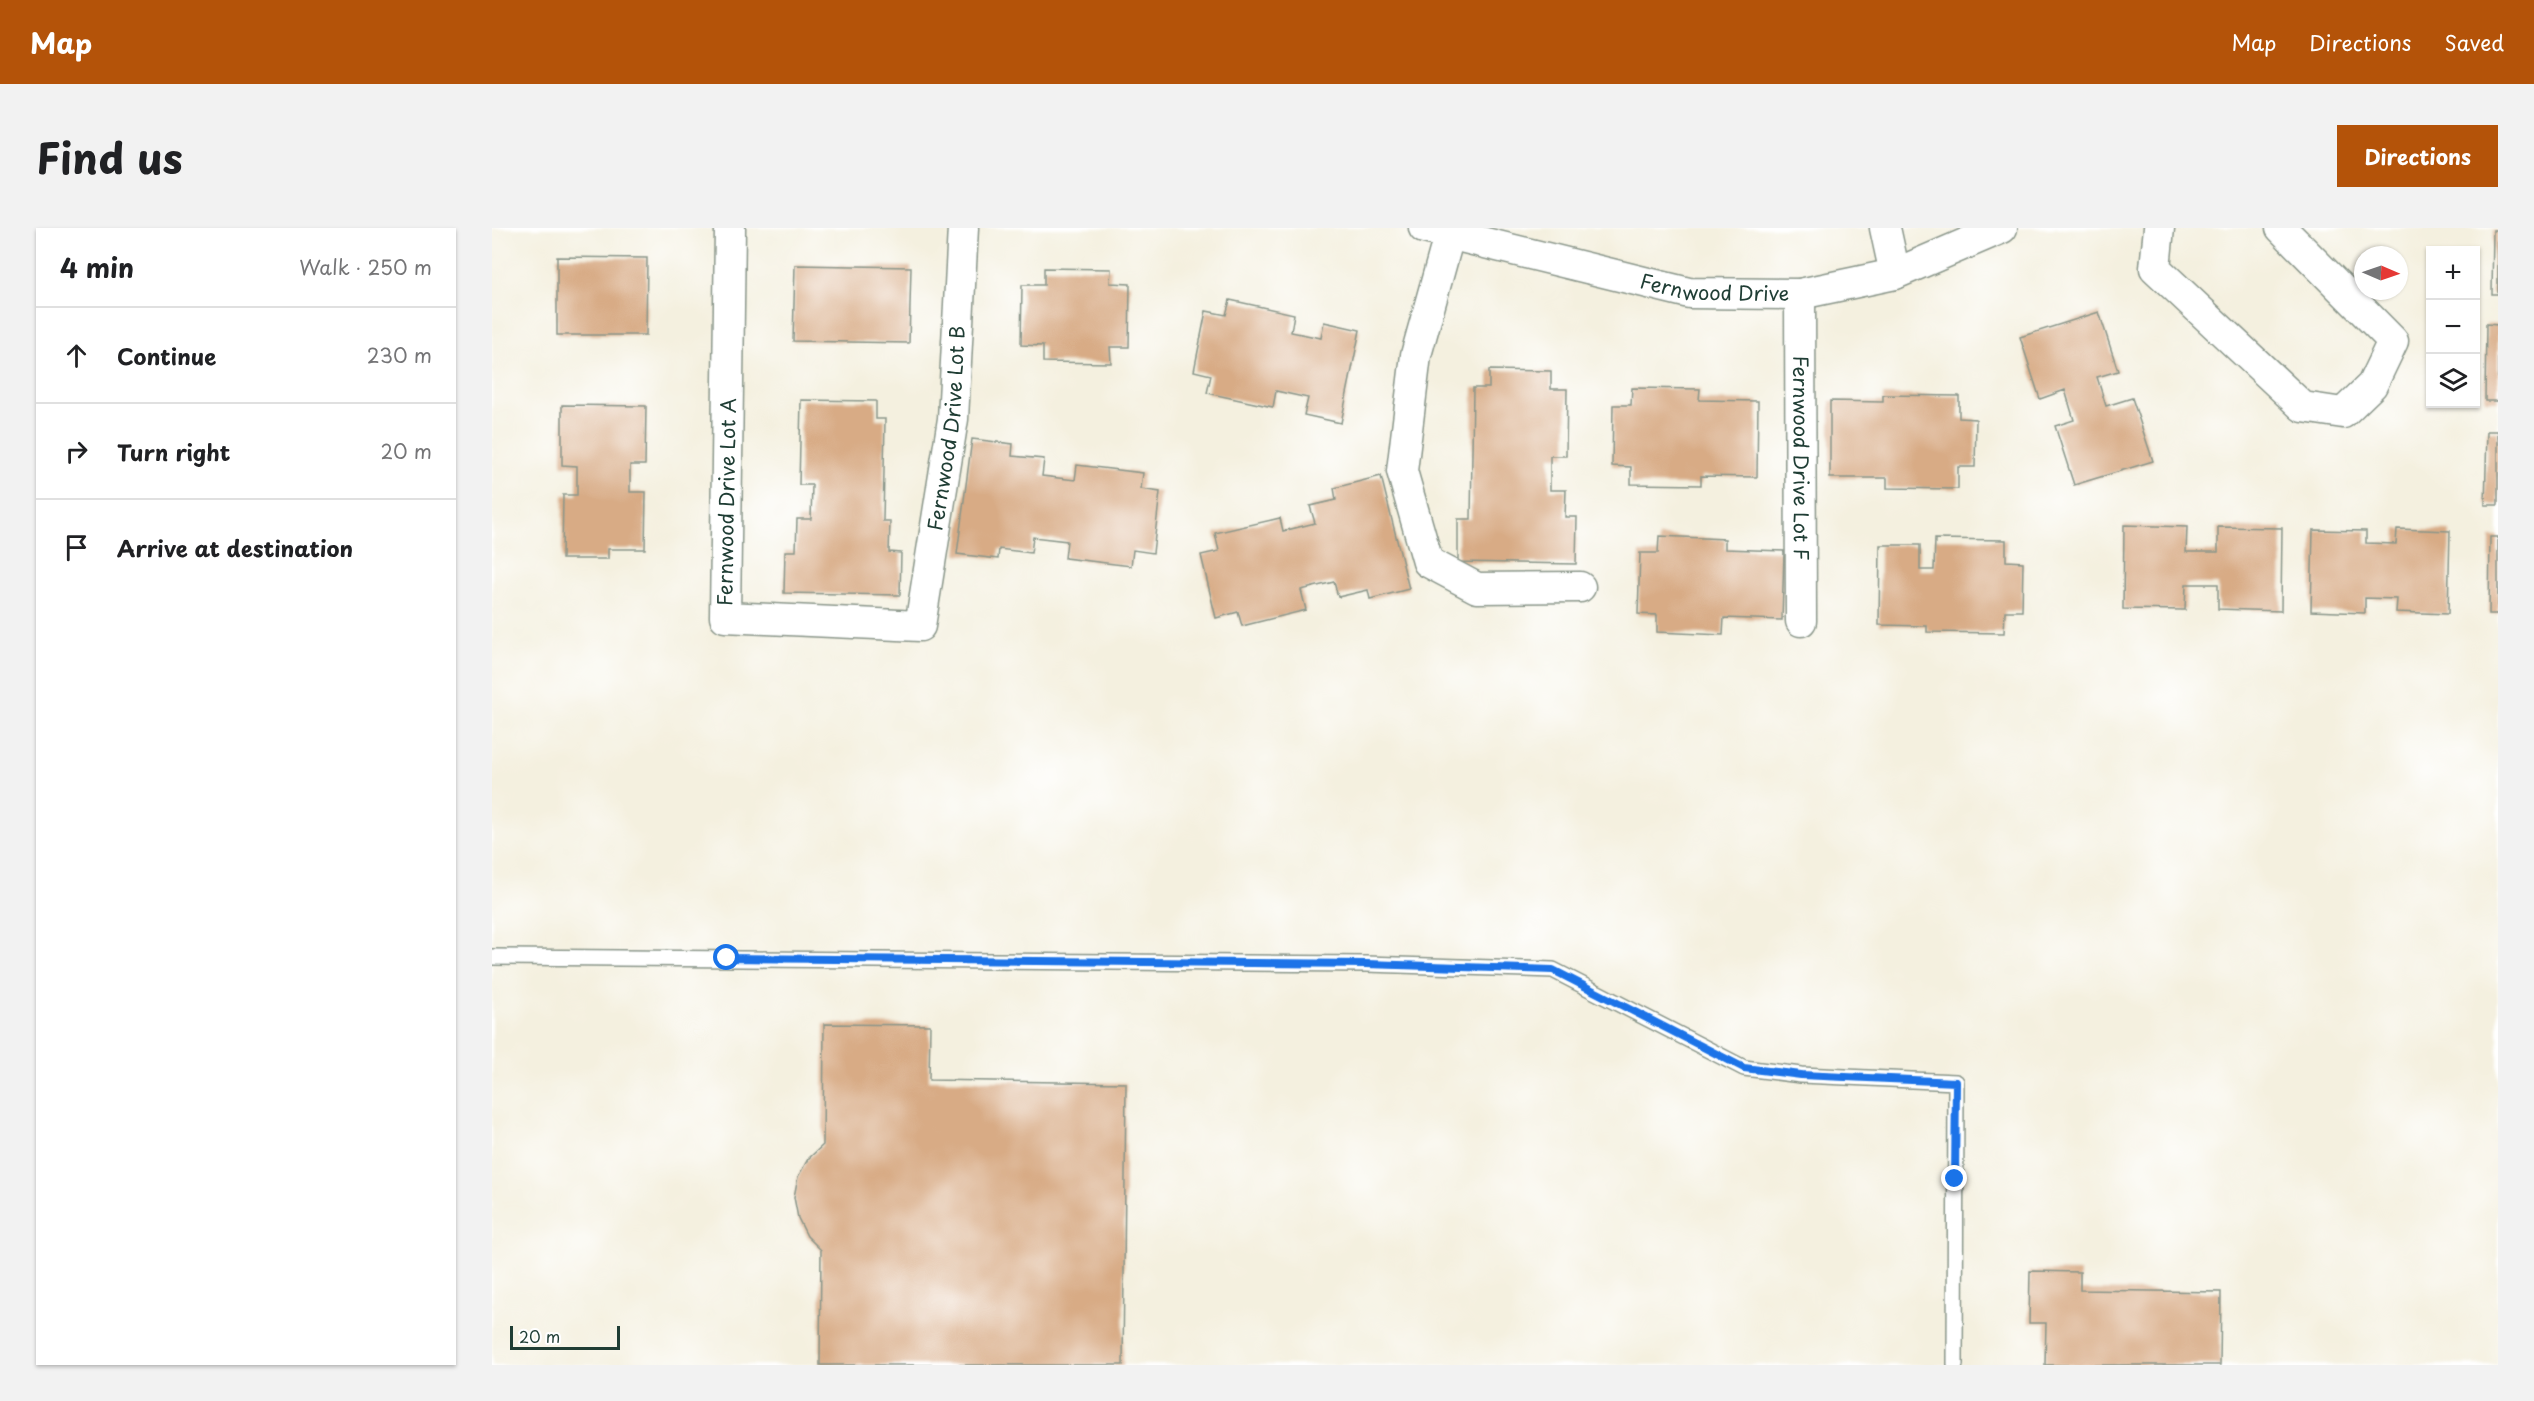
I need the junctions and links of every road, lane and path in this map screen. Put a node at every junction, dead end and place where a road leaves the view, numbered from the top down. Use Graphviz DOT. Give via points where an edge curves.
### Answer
graph roads {
  1 [pos="730,228"];
  2 [pos="963,228"];
  3 [pos="1885,228"];
  4 [pos="2002,228"];
  5 [pos="2159,228"];
  6 [pos="2281,228"];
  7 [pos="1437,232"];
  8 [pos="1895,274"];
  9 [pos="1800,294"];
  10 [pos="1580,587"];
  11 [pos="1801,621"];
  12 [pos="920,626"];
  13 [pos="492,957"];
  14 [pos="1955,1365"];
  1 -- 12 [label="street, Fernwood Drive Lot A" via="725,617"];
  2 -- 12 [label="street, Fernwood Drive Lot B" via="953,419"];
  3 -- 8 [label="street"];
  4 -- 8 [label="street, Fernwood Drive"];
  5 -- 6 [label="street" via="2155,268 2303,407 2343,413 2372,385 2393,341"];
  7 -- 9 [label="street, Fernwood Drive" via="1689,292"];
  7 -- 10 [label="street" via="1402,471 1428,562 1477,588"];
  8 -- 9 [label="street, Fernwood Drive"];
  9 -- 11 [label="street, Fernwood Drive Lot F"];
  13 -- 14 [label="lane" via="1366,964 1553,970 1744,1068 1801,1075 1956,1082"];
}
